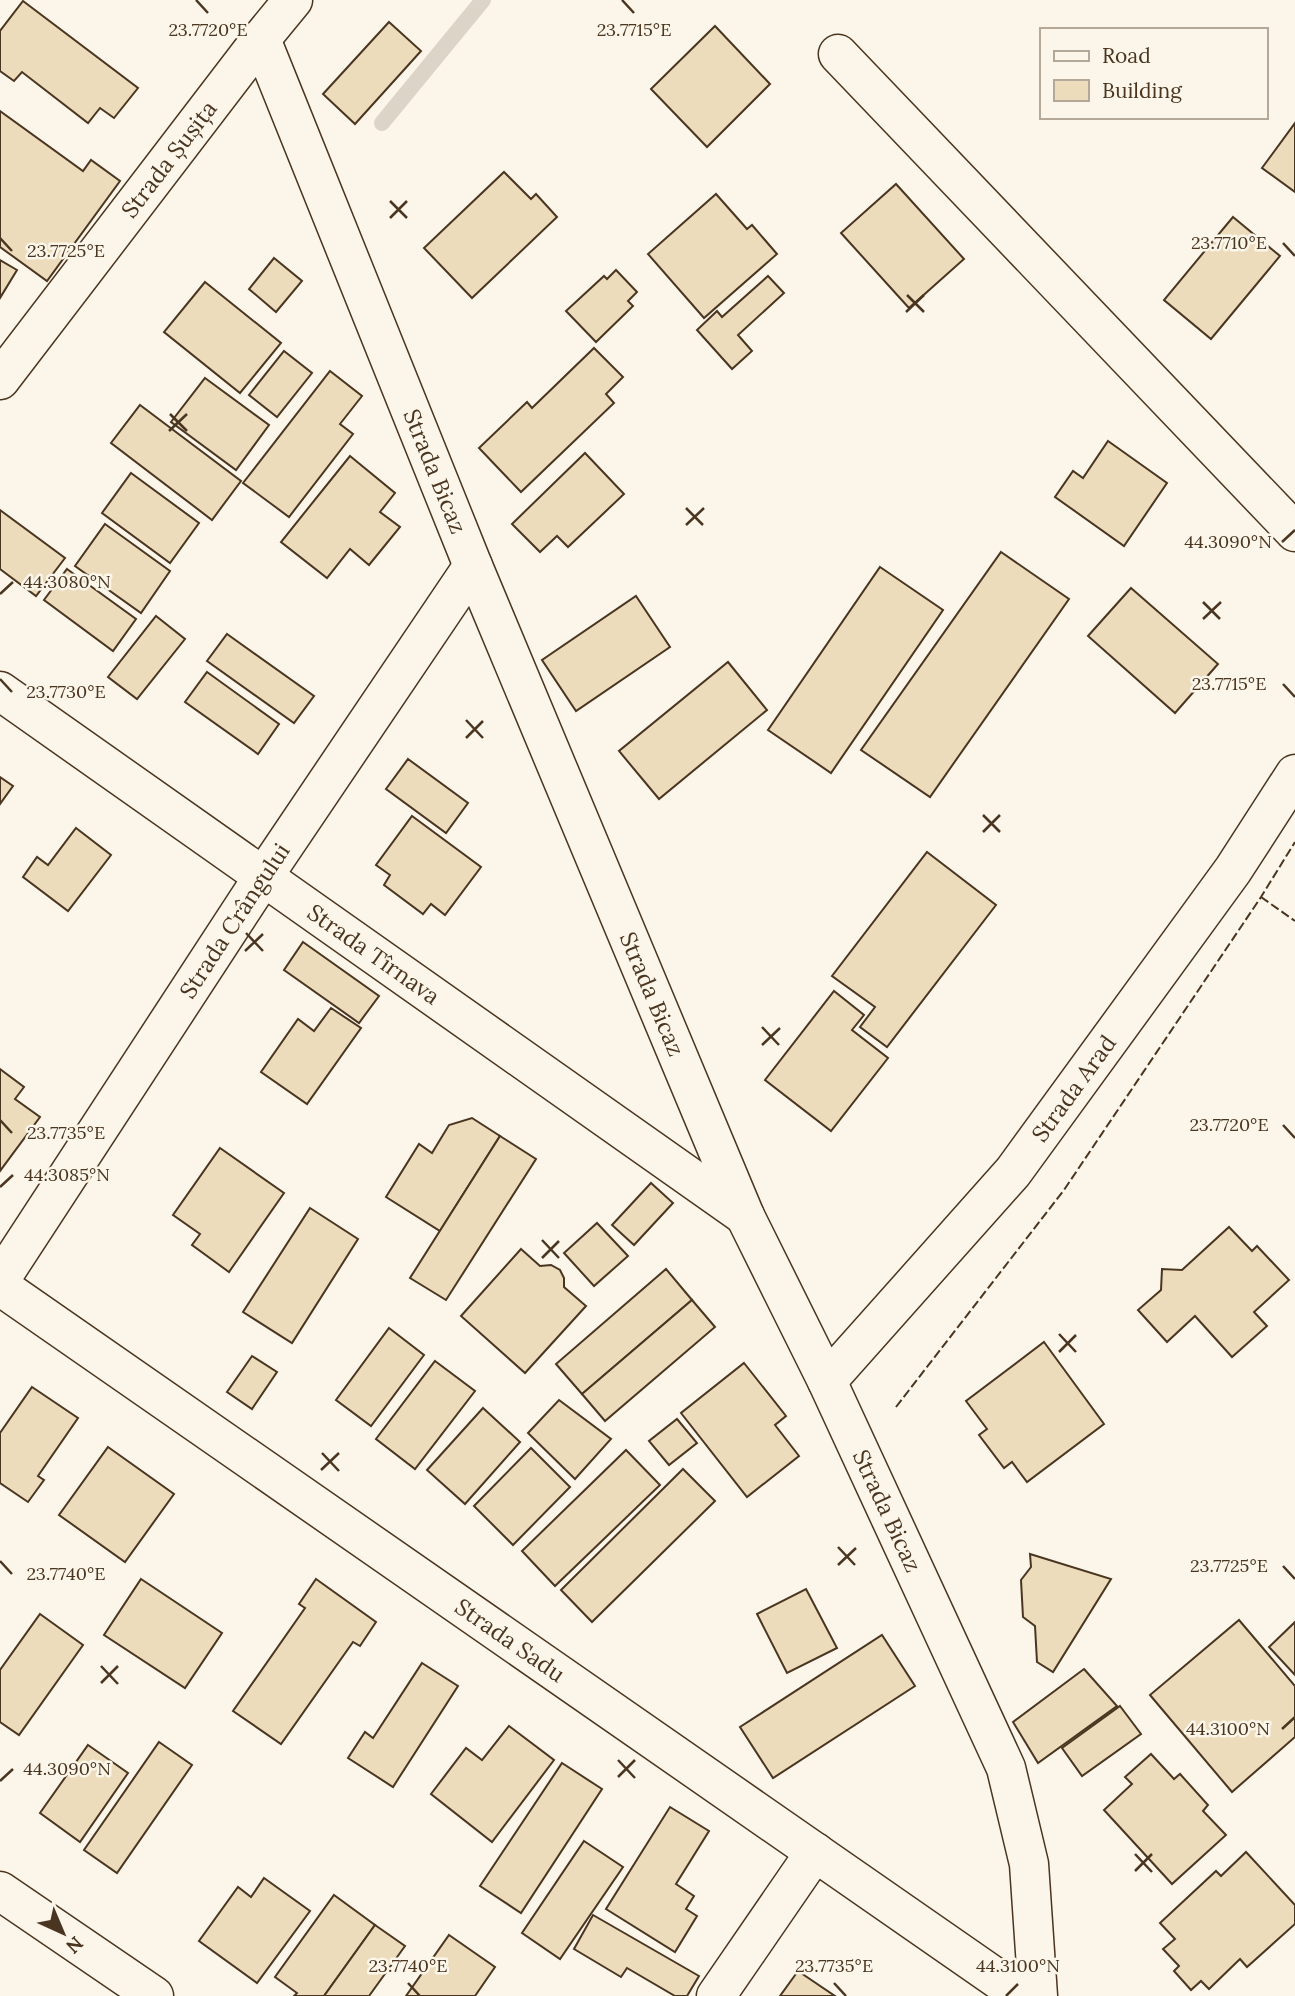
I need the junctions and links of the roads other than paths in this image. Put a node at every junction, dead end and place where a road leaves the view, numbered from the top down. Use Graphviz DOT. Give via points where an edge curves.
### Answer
graph roads {
  1 [pos="293,0"];
  2 [pos="261,39"];
  3 [pos="838,54"];
  4 [pos="0,380"];
  5 [pos="1295,532"];
  6 [pos="473,566"];
  7 [pos="0,691"];
  8 [pos="1295,774"];
  9 [pos="263,877"];
  10 [pos="746,1216"];
  11 [pos="0,1280"];
  12 [pos="0,1286"];
  13 [pos="827,1381"];
  14 [pos="815,1852"];
  15 [pos="0,1891"];
  16 [pos="154,1996"];
  17 [pos="716,1996"];
  18 [pos="1022,1996"];
  19 [pos="1038,1996"];
  1 -- 2 [label="street"];
  2 -- 4 [label="street, Strada Șușița"];
  2 -- 6 [label="street, Strada Bicaz"];
  3 -- 5 [label="street"];
  6 -- 9 [label="street, Strada Crângului"];
  6 -- 10 [label="street, Strada Bicaz"];
  7 -- 9 [label="street, Strada Tîrnava"];
  8 -- 13 [label="street, Strada Arad" via="1233,870 1013,1172"];
  9 -- 10 [label="street, Strada Tîrnava"];
  9 -- 11 [label="street, Strada Crângului"];
  10 -- 13 [label="street, Strada Bicaz"];
  12 -- 14 [label="street, Strada Sadu"];
  13 -- 19 [label="street, Strada Bicaz" via="1006,1768 1029,1864"];
  14 -- 17 [label="street"];
  14 -- 18 [label="street, Strada Sadu"];
  15 -- 16 [label="street"];
}
